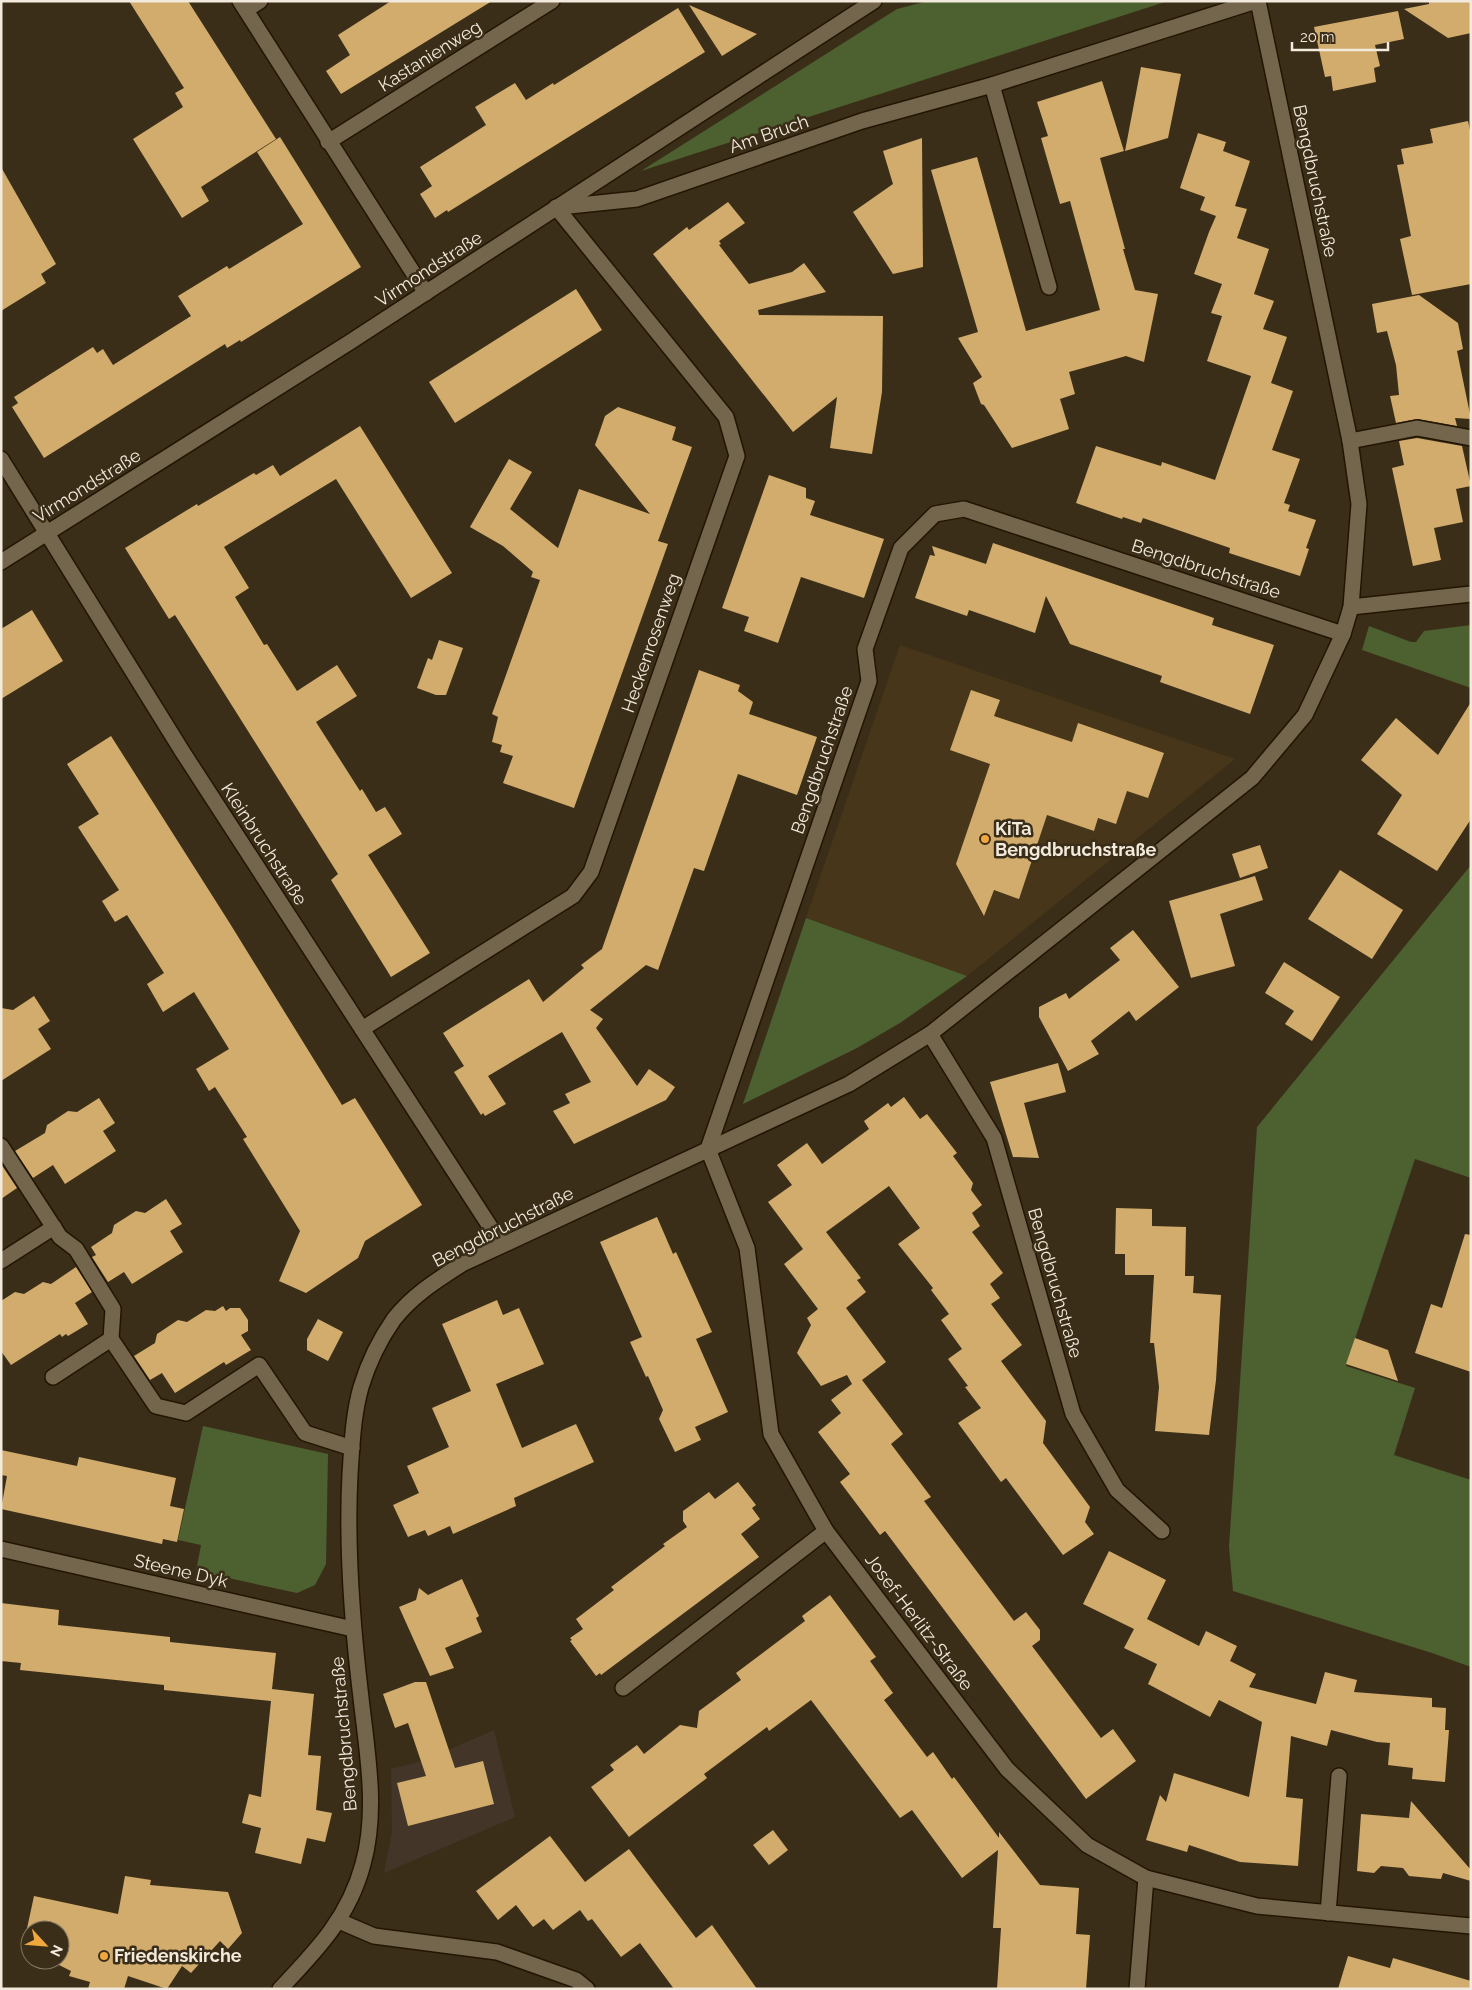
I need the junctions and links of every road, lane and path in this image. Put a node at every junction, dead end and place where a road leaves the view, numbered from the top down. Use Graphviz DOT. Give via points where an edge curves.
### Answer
graph roads {
  1 [pos="260,1"];
  2 [pos="552,1"];
  3 [pos="1257,1"];
  4 [pos="866,3"];
  5 [pos="243,6"];
  6 [pos="992,85"];
  7 [pos="328,142"];
  8 [pos="556,208"];
  9 [pos="1048,287"];
  10 [pos="426,294"];
  11 [pos="1471,438"];
  12 [pos="1350,441"];
  13 [pos="1,459"];
  14 [pos="48,533"];
  15 [pos="1,562"];
  16 [pos="1471,594"];
  17 [pos="1352,607"];
  18 [pos="1343,634"];
  19 [pos="362,1029"];
  20 [pos="930,1034"];
  21 [pos="1,1146"];
  22 [pos="708,1149"];
  23 [pos="54,1227"];
  24 [pos="502,1245"];
  25 [pos="1,1261"];
  26 [pos="111,1339"];
  27 [pos="53,1378"];
  28 [pos="352,1448"];
  29 [pos="826,1531"];
  30 [pos="1162,1531"];
  31 [pos="1,1549"];
  32 [pos="353,1629"];
  33 [pos="623,1688"];
  34 [pos="1339,1776"];
  35 [pos="1146,1878"];
  36 [pos="1328,1913"];
  37 [pos="339,1921"];
  38 [pos="1471,1926"];
  39 [pos="280,1989"];
  40 [pos="587,1989"];
  41 [pos="1137,1989"];
  1 -- 5 [label="street"];
  2 -- 7 [label="street, Kastanienweg"];
  3 -- 6 [label="street, Am Bruch"];
  3 -- 12 [label="street, Bengdbruchstraße"];
  4 -- 8 [label="street, Virmondstraße"];
  5 -- 7 [label="street"];
  6 -- 8 [label="street, Am Bruch" via="862,122 637,199"];
  6 -- 9 [label="street"];
  7 -- 10 [label="street"];
  8 -- 10 [label="street, Virmondstraße"];
  8 -- 19 [label="street, Heckenrosenweg" via="726,416 737,456 591,872 573,896"];
  10 -- 14 [label="street, Virmondstraße"];
  11 -- 12 [label="street" via="1416,428"];
  12 -- 17 [label="street, Bengdbruchstraße" via="1360,504"];
  13 -- 14 [label="street, Kleinbruchstraße"];
  14 -- 15 [label="street, Virmondstraße"];
  14 -- 19 [label="street, Kleinbruchstraße" via="182,752"];
  16 -- 17 [label="street"];
  17 -- 18 [label="street, Bengdbruchstraße"];
  18 -- 20 [label="street, Bengdbruchstraße" via="1305,714 1252,778"];
  18 -- 22 [label="street, Bengdbruchstraße" via="964,508 935,514 901,548 865,649 869,681"];
  19 -- 24 [label="street, Kleinbruchstraße"];
  20 -- 22 [label="street, Bengdbruchstraße" via="849,1084"];
  20 -- 30 [label="street, Bengdbruchstraße" via="994,1138 1073,1414 1117,1490"];
  21 -- 23 [label="street"];
  22 -- 24 [label="street, Bengdbruchstraße"];
  22 -- 29 [label="street, Josef-Herlitz-Straße" via="747,1248 771,1434"];
  23 -- 25 [label="street"];
  23 -- 26 [label="street" via="60,1237 76,1249 113,1309"];
  24 -- 28 [label="street, Bengdbruchstraße" via="462,1264 424,1288 394,1321 380,1341 361,1387"];
  26 -- 27 [label="street"];
  26 -- 28 [label="street" via="156,1406 186,1413 259,1365 305,1433"];
  28 -- 32 [label="street, Bengdbruchstraße" via="349,1536"];
  29 -- 33 [label="street"];
  29 -- 35 [label="street, Josef-Herlitz-Straße" via="1007,1770 1087,1845"];
  31 -- 32 [label="street, Steene Dyk"];
  32 -- 37 [label="street, Bengdbruchstraße" via="371,1807 364,1863 350,1902"];
  34 -- 36 [label="street"];
  35 -- 36 [label="street, Josef-Herlitz-Straße" via="1257,1906"];
  35 -- 41 [label="street"];
  36 -- 38 [label="street, Josef-Herlitz-Straße"];
  37 -- 39 [label="street, Bengdbruchstraße"];
  37 -- 40 [label="street" via="374,1936 498,1952 576,1980"];
}
